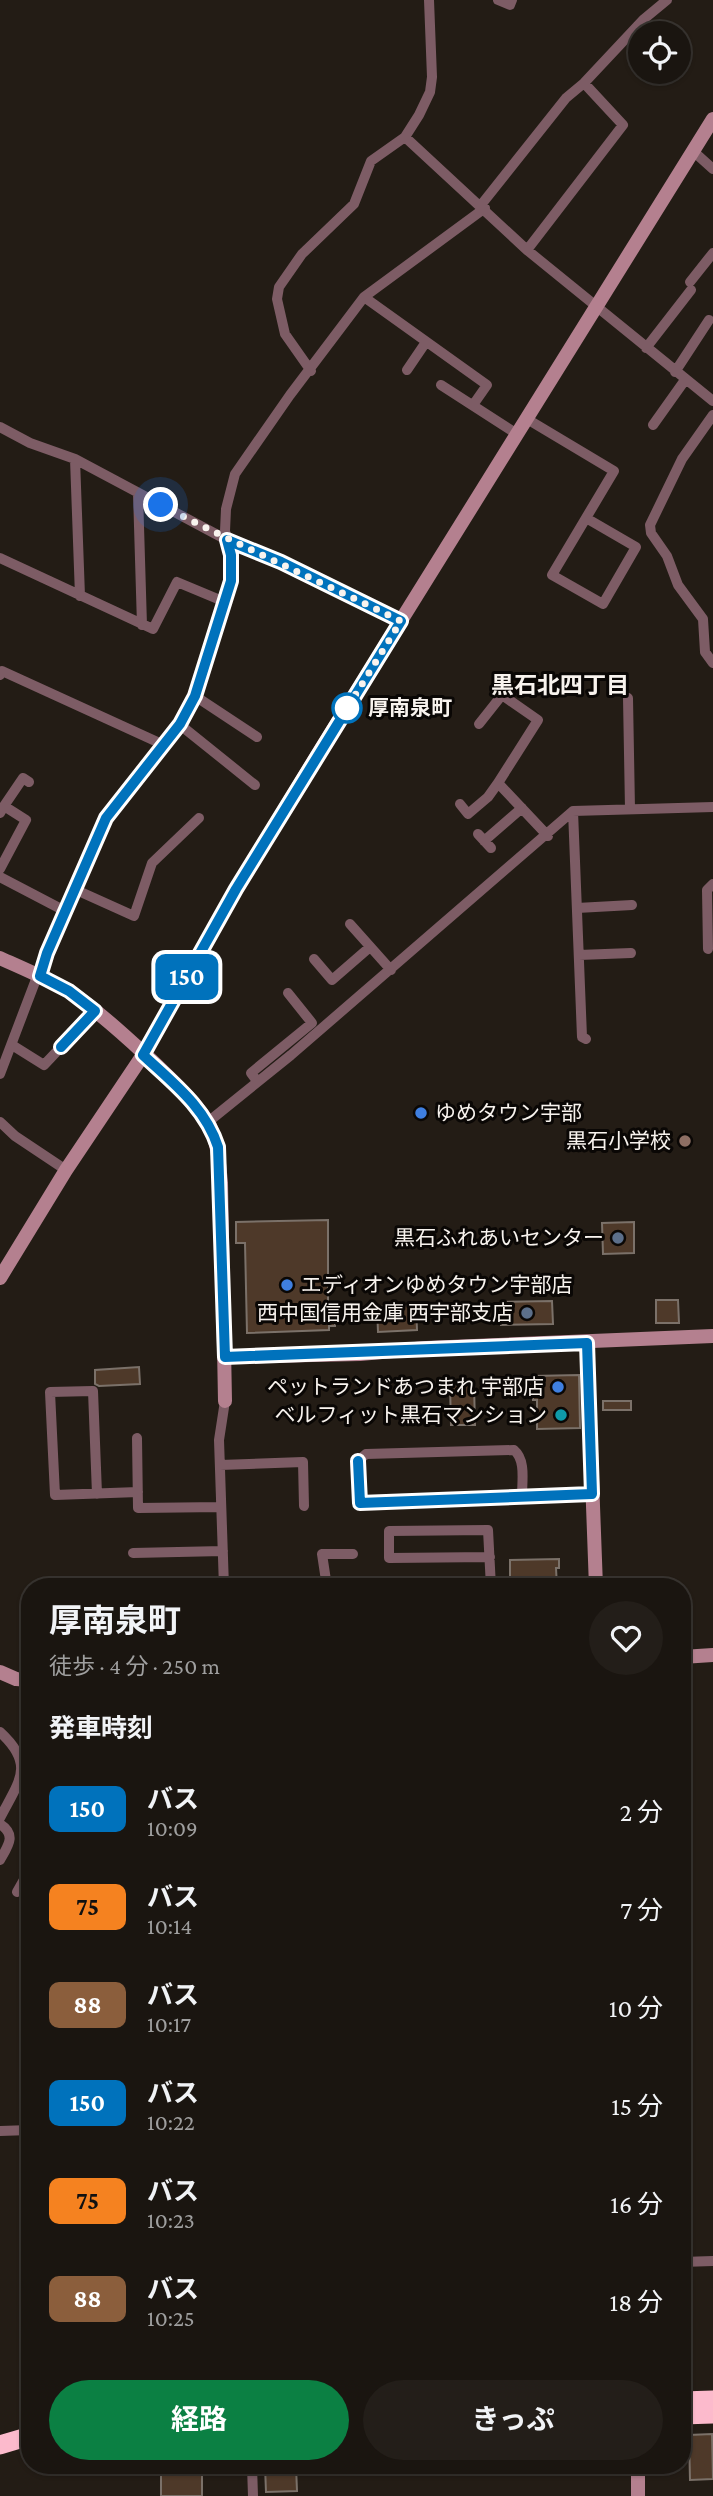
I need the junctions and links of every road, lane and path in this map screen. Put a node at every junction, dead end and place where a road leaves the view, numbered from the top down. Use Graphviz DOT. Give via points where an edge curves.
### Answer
graph roads {
  1 [pos="429,0"];
  2 [pos="498,0"];
  3 [pos="512,0"];
  4 [pos="667,0"];
  5 [pos="584,83"];
  6 [pos="713,119"];
  7 [pos="405,137"];
  8 [pos="693,151"];
  9 [pos="713,169"];
  10 [pos="483,206"];
  11 [pos="527,250"];
  12 [pos="713,253"];
  13 [pos="364,297"];
  14 [pos="596,308"];
  15 [pos="713,335"];
  16 [pos="426,342"];
  17 [pos="646,348"];
  18 [pos="407,370"];
  19 [pos="311,371"];
  20 [pos="675,372"];
  21 [pos="685,380"];
  22 [pos="440,385"];
  23 [pos="713,401"];
  24 [pos="473,405"];
  25 [pos="713,415"];
  26 [pos="527,419"];
  27 [pos="653,425"];
  28 [pos="0,427"];
  29 [pos="517,434"];
  30 [pos="75,459"];
  31 [pos="138,493"];
  32 [pos="586,518"];
  33 [pos="227,540"];
  34 [pos="0,558"];
  35 [pos="80,596"];
  36 [pos="225,602"];
  37 [pos="713,611"];
  38 [pos="703,619"];
  39 [pos="401,621"];
  40 [pos="142,625"];
  41 [pos="713,663"];
  42 [pos="0,675"];
  43 [pos="195,696"];
  44 [pos="628,698"];
  45 [pos="180,724"];
  46 [pos="479,724"];
  47 [pos="257,737"];
  48 [pos="164,746"];
  49 [pos="29,782"];
  50 [pos="498,783"];
  51 [pos="255,785"];
  52 [pos="460,804"];
  53 [pos="713,807"];
  54 [pos="522,808"];
  55 [pos="2,809"];
  56 [pos="631,809"];
  57 [pos="573,811"];
  58 [pos="199,818"];
  59 [pos="548,836"];
  60 [pos="485,841"];
  61 [pos="0,869"];
  62 [pos="0,877"];
  63 [pos="713,884"];
  64 [pos="74,889"];
  65 [pos="632,905"];
  66 [pos="577,908"];
  67 [pos="65,911"];
  68 [pos="350,924"];
  69 [pos="370,947"];
  70 [pos="708,948"];
  71 [pos="631,953"];
  72 [pos="579,955"];
  73 [pos="0,958"];
  74 [pos="314,959"];
  75 [pos="391,970"];
  76 [pos="40,976"];
  77 [pos="288,993"];
  78 [pos="95,1011"];
  79 [pos="586,1039"];
  80 [pos="12,1045"];
  81 [pos="143,1055"];
  82 [pos="0,1074"];
  83 [pos="257,1081"];
  84 [pos="0,1122"];
  85 [pos="208,1122"];
  86 [pos="66,1170"];
  87 [pos="0,1278"];
  88 [pos="713,1336"];
  89 [pos="587,1343"];
  90 [pos="225,1357"];
  91 [pos="225,1401"];
  92 [pos="137,1438"];
  93 [pos="220,1465"];
  94 [pos="138,1492"];
  95 [pos="97,1494"];
  96 [pos="592,1494"];
  97 [pos="522,1496"];
  98 [pos="304,1506"];
  99 [pos="221,1507"];
  100 [pos="223,1551"];
  101 [pos="132,1553"];
  102 [pos="353,1553"];
  103 [pos="490,1557"];
  104 [pos="224,1578"];
  105 [pos="326,1578"];
  106 [pos="491,1578"];
  107 [pos="596,1578"];
  108 [pos="713,1655"];
  109 [pos="691,1656"];
  110 [pos="0,1672"];
  111 [pos="21,1679"];
  112 [pos="0,1732"];
  113 [pos="21,1762"];
  114 [pos="21,1778"];
  115 [pos="0,1818"];
  116 [pos="0,1824"];
  117 [pos="0,1860"];
  118 [pos="21,1885"];
  119 [pos="17,1892"];
  120 [pos="21,2130"];
  121 [pos="0,2131"];
  122 [pos="713,2261"];
  123 [pos="691,2262"];
  124 [pos="713,2400"];
  125 [pos="691,2401"];
  126 [pos="713,2414"];
  127 [pos="691,2415"];
  128 [pos="21,2429"];
  129 [pos="0,2435"];
  130 [pos="21,2439"];
  131 [pos="0,2445"];
  132 [pos="252,2474"];
  133 [pos="638,2474"];
  134 [pos="253,2496"];
  135 [pos="638,2496"];
  1 -- 7 [label="street" via="430,92"];
  2 -- 3 [label="street" via="510,5"];
  4 -- 5 [label="street"];
  5 -- 10 [label="street" via="566,98"];
  5 -- 11 [label="street" via="623,125"];
  6 -- 8 [label="street"];
  7 -- 10 [label="street"];
  7 -- 19 [label="street" via="370,161 354,204 302,254 279,287 277,299 285,334"];
  8 -- 9 [label="street"];
  8 -- 14 [label="street"];
  10 -- 11 [label="street"];
  10 -- 13 [label="street"];
  11 -- 14 [label="street"];
  12 -- 17 [label="street"];
  13 -- 16 [label="street"];
  13 -- 19 [label="street"];
  14 -- 17 [label="street"];
  14 -- 26 [label="street"];
  15 -- 20 [label="street" via="706,325"];
  16 -- 18 [label="street"];
  16 -- 24 [label="street" via="487,385"];
  17 -- 20 [label="street"];
  19 -- 33 [label="street" via="235,474 226,509"];
  20 -- 21 [label="street"];
  21 -- 23 [label="street"];
  21 -- 27 [label="street"];
  22 -- 24 [label="street"];
  24 -- 29 [label="street"];
  25 -- 38 [label="street" via="682,459 650,524 678,585"];
  26 -- 29 [label="street"];
  26 -- 32 [label="street" via="614,471"];
  28 -- 30 [label="street"];
  29 -- 39 [label="street"];
  30 -- 31 [label="street"];
  30 -- 35 [label="street"];
  31 -- 33 [label="street"];
  31 -- 40 [label="street"];
  32 -- 32 [label="street" via="552,575 603,604 636,547"];
  33 -- 36 [label="street" via="231,581"];
  33 -- 39 [label="street"];
  34 -- 35 [label="street"];
  35 -- 40 [label="street"];
  36 -- 40 [label="street" via="177,582 153,629"];
  36 -- 43 [label="street"];
  37 -- 38 [label="street"];
  38 -- 41 [label="street" via="705,652"];
  39 -- 81 [label="street" via="236,889"];
  42 -- 48 [label="street" via="2,671"];
  43 -- 45 [label="street"];
  43 -- 47 [label="street"];
  44 -- 56 [label="street"];
  45 -- 48 [label="street"];
  45 -- 51 [label="street"];
  46 -- 50 [label="street" via="502,695 538,720"];
  48 -- 64 [label="street" via="106,818"];
  49 -- 55 [label="street" via="23,778"];
  50 -- 52 [label="street" via="468,814"];
  50 -- 54 [label="street"];
  53 -- 56 [label="street"];
  54 -- 59 [label="street"];
  54 -- 60 [label="street"];
  55 -- 61 [label="street" via="29,815"];
  56 -- 57 [label="street"];
  57 -- 59 [label="street"];
  57 -- 66 [label="street"];
  58 -- 64 [label="street" via="152,863 134,916"];
  59 -- 75 [label="street"];
  62 -- 67 [label="street"];
  63 -- 70 [label="street" via="707,890"];
  64 -- 67 [label="street"];
  65 -- 66 [label="street"];
  66 -- 72 [label="street"];
  67 -- 76 [label="street"];
  68 -- 69 [label="street"];
  69 -- 74 [label="street" via="332,980"];
  69 -- 75 [label="street"];
  71 -- 72 [label="street"];
  72 -- 79 [label="street" via="582,1037"];
  73 -- 76 [label="street"];
  75 -- 83 [label="street"];
  76 -- 78 [label="street"];
  76 -- 80 [label="street"];
  77 -- 83 [label="street" via="312,1023 251,1073"];
  78 -- 80 [label="street" via="44,1065"];
  78 -- 81 [label="street"];
  80 -- 82 [label="street"];
  81 -- 85 [label="street"];
  81 -- 86 [label="street"];
  83 -- 85 [label="street"];
  84 -- 86 [label="street"];
  85 -- 90 [label="street" via="219,1157"];
  86 -- 87 [label="street"];
  88 -- 89 [label="street"];
  89 -- 90 [label="street"];
  89 -- 96 [label="street"];
  90 -- 91 [label="street"];
  91 -- 93 [label="street"];
  92 -- 94 [label="street"];
  93 -- 98 [label="street" via="303,1462"];
  93 -- 99 [label="street"];
  94 -- 95 [label="street"];
  94 -- 99 [label="street" via="138,1508"];
  95 -- 95 [label="street" via="93,1391 50,1392 55,1495"];
  96 -- 97 [label="street"];
  96 -- 107 [label="street"];
  97 -- 97 [label="street" via="522,1462 514,1450 366,1454 358,1461 360,1503"];
  99 -- 100 [label="street"];
  100 -- 101 [label="street"];
  100 -- 104 [label="street"];
  102 -- 105 [label="street" via="322,1554"];
  103 -- 103 [label="street" via="389,1559 389,1531 488,1530"];
  103 -- 106 [label="street"];
  108 -- 109 [label="street"];
  110 -- 111 [label="street"];
  112 -- 113 [label="street"];
  114 -- 115 [label="street"];
  116 -- 117 [label="street" via="11,1835"];
  118 -- 119 [label="street"];
  120 -- 121 [label="street"];
  122 -- 123 [label="street"];
  124 -- 125 [label="highway"];
  126 -- 127 [label="highway"];
  128 -- 129 [label="highway"];
  130 -- 131 [label="highway"];
  132 -- 134 [label="street"];
  133 -- 135 [label="street"];
}
